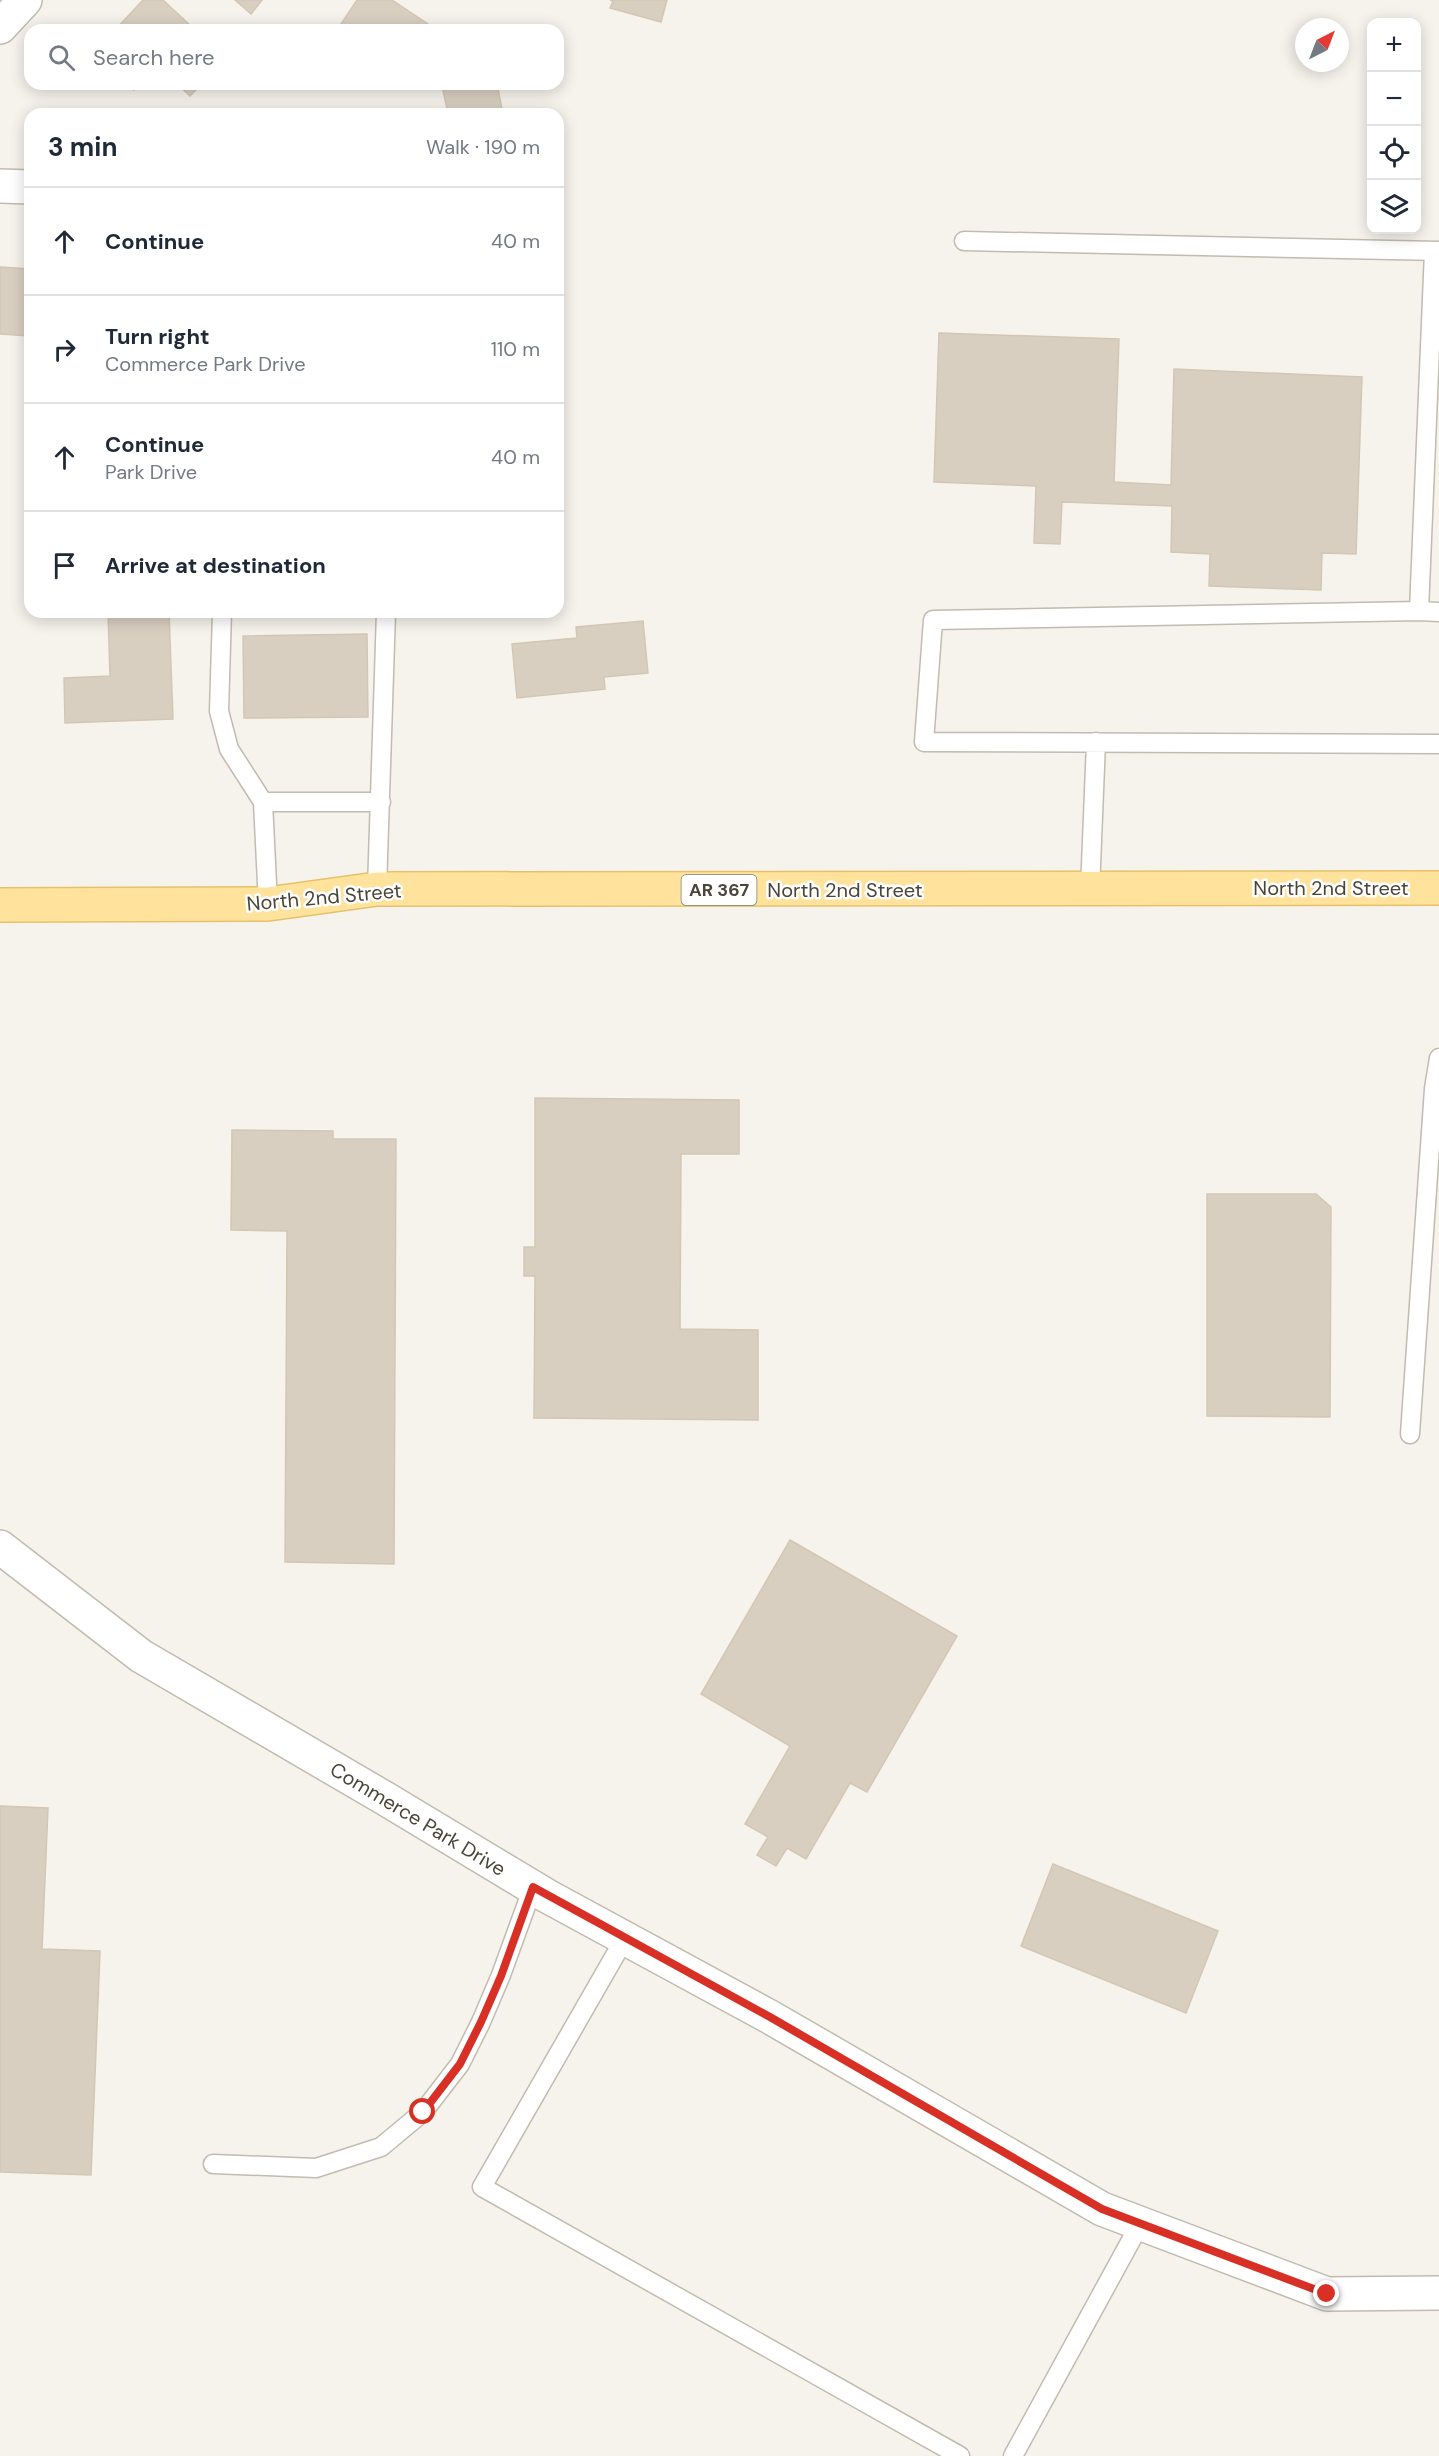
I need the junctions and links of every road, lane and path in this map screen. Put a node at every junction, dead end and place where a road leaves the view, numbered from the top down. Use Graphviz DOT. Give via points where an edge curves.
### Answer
graph roads {
  1 [pos="25,0"];
  2 [pos="0,27"];
  3 [pos="0,186"];
  4 [pos="24,188"];
  5 [pos="964,241"];
  6 [pos="1437,251"];
  7 [pos="1419,611"];
  8 [pos="1439,612"];
  9 [pos="222,618"];
  10 [pos="386,618"];
  11 [pos="1096,742"];
  12 [pos="1439,744"];
  13 [pos="263,802"];
  14 [pos="381,802"];
  15 [pos="1439,888"];
  16 [pos="376,889"];
  17 [pos="1090,890"];
  18 [pos="268,904"];
  19 [pos="0,905"];
  20 [pos="1439,1058"];
  21 [pos="1410,1434"];
  22 [pos="0,1547"];
  23 [pos="533,1887"];
  24 [pos="625,1938"];
  25 [pos="213,2164"];
  26 [pos="1140,2224"];
  27 [pos="1439,2293"];
  28 [pos="960,2456"];
  29 [pos="1013,2456"];
  1 -- 2 [label="street"];
  3 -- 4 [label="street"];
  5 -- 6 [label="lane"];
  6 -- 7 [label="lane"];
  7 -- 8 [label="lane"];
  7 -- 11 [label="lane" via="933,620 924,741"];
  9 -- 13 [label="lane" via="219,711 229,749"];
  10 -- 14 [label="lane"];
  11 -- 12 [label="lane"];
  11 -- 17 [label="lane"];
  13 -- 14 [label="lane"];
  13 -- 18 [label="lane"];
  14 -- 16 [label="lane"];
  15 -- 17 [label="main road, North 2nd Street / AR 367"];
  16 -- 17 [label="main road, North 2nd Street / AR 367"];
  16 -- 18 [label="main road, North 2nd Street / AR 367"];
  18 -- 19 [label="main road, North 2nd Street / AR 367"];
  20 -- 21 [label="lane"];
  22 -- 23 [label="street, Commerce Park Drive" via="141,1656"];
  23 -- 24 [label="street, Commerce Park Drive"];
  23 -- 25 [label="lane" via="481,2022 460,2064 423,2112 381,2147 316,2168"];
  24 -- 26 [label="street, Commerce Park Drive" via="1102,2209"];
  24 -- 28 [label="lane" via="482,2187"];
  26 -- 27 [label="street, Commerce Park Drive" via="1327,2294"];
  26 -- 29 [label="lane"];
}
